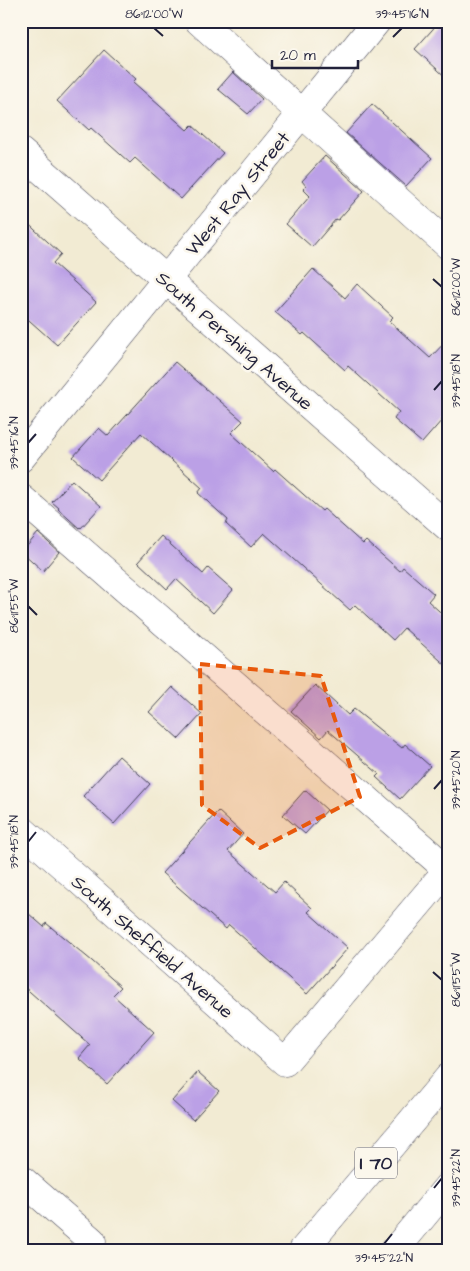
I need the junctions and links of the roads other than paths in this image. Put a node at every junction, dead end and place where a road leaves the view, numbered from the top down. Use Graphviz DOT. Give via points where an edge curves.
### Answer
graph roads {
  1 [pos="199,21"];
  2 [pos="377,21"];
  3 [pos="301,114"];
  4 [pos="21,152"];
  5 [pos="449,246"];
  6 [pos="167,280"];
  7 [pos="21,458"];
  8 [pos="21,498"];
  9 [pos="449,528"];
  10 [pos="21,829"];
  11 [pos="448,869"];
  12 [pos="449,1077"];
  13 [pos="21,1179"];
  14 [pos="449,1185"];
  15 [pos="92,1241"];
  16 [pos="303,1250"];
  17 [pos="395,1250"];
  1 -- 3 [label="main road"];
  2 -- 3 [label="main road, West Ray Street"];
  3 -- 5 [label="main road"];
  3 -- 6 [label="main road, West Ray Street"];
  4 -- 6 [label="main road, South Pershing Avenue"];
  6 -- 7 [label="main road, West Ray Street"];
  6 -- 9 [label="main road, South Pershing Avenue"];
  8 -- 11 [label="main road"];
  10 -- 11 [label="main road, South Sheffield Avenue" via="285,1062"];
  12 -- 16 [label="main road, I 70"];
  13 -- 15 [label="main road"];
  14 -- 17 [label="main road"];
}
